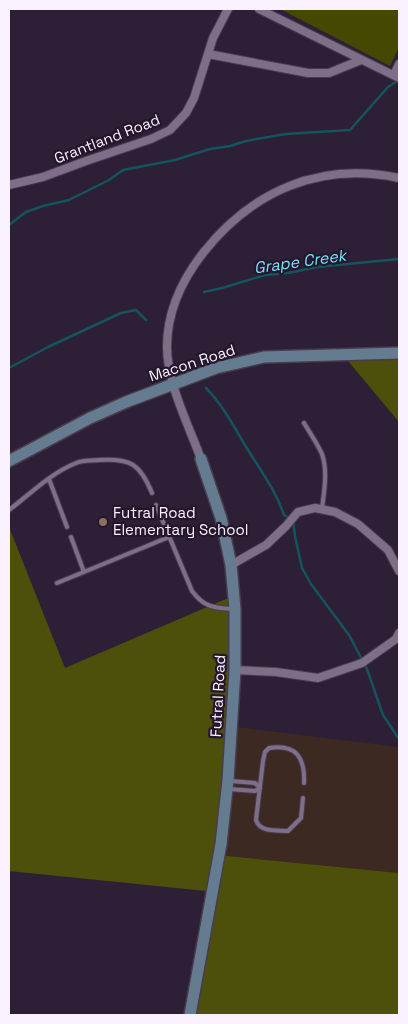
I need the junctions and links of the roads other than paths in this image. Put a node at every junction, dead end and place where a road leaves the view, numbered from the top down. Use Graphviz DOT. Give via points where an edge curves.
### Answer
graph roads {
  1 [pos="228,9"];
  2 [pos="259,9"];
  3 [pos="208,54"];
  4 [pos="361,60"];
  5 [pos="399,64"];
  6 [pos="396,77"];
  7 [pos="399,178"];
  8 [pos="9,185"];
  9 [pos="399,353"];
  10 [pos="173,384"];
  11 [pos="304,423"];
  12 [pos="201,459"];
  13 [pos="9,461"];
  14 [pos="49,479"];
  15 [pos="152,493"];
  16 [pos="156,505"];
  17 [pos="322,509"];
  18 [pos="9,510"];
  19 [pos="67,527"];
  20 [pos="169,537"];
  21 [pos="71,538"];
  22 [pos="231,566"];
  23 [pos="399,571"];
  24 [pos="84,572"];
  25 [pos="57,583"];
  26 [pos="235,609"];
  27 [pos="399,633"];
  28 [pos="235,670"];
  29 [pos="304,783"];
  30 [pos="227,785"];
  31 [pos="260,788"];
  32 [pos="303,798"];
  33 [pos="190,1015"];
  1 -- 3 [label="street, Grantland Road"];
  2 -- 4 [label="street"];
  3 -- 4 [label="street" via="308,73 329,73"];
  3 -- 8 [label="street, Grantland Road" via="186,114 170,130 44,178"];
  4 -- 6 [label="street"];
  5 -- 6 [label="street"];
  7 -- 10 [label="street, Futral Road" via="357,172 309,180 277,191 238,215 218,234 190,270 173,308 168,359"];
  9 -- 10 [label="street, Macon Road" via="264,356 216,368"];
  10 -- 12 [label="street, Futral Road"];
  10 -- 13 [label="street, Macon Road" via="76,424"];
  11 -- 17 [label="lane" via="325,466"];
  12 -- 22 [label="street, Futral Road" via="221,518"];
  14 -- 15 [label="lane" via="77,462 114,459 136,466 145,476"];
  14 -- 18 [label="lane"];
  14 -- 19 [label="lane"];
  16 -- 20 [label="lane"];
  17 -- 22 [label="street" via="298,512 266,545"];
  17 -- 23 [label="street" via="358,524 388,550"];
  20 -- 24 [label="lane"];
  20 -- 26 [label="lane" via="192,591 201,602"];
  21 -- 24 [label="lane"];
  22 -- 26 [label="street, Futral Road"];
  24 -- 25 [label="lane"];
  26 -- 28 [label="street, Futral Road"];
  27 -- 28 [label="street" via="396,639 362,663 318,678"];
  28 -- 30 [label="street, Futral Road"];
  29 -- 31 [label="lane" via="305,768 301,759 290,749 275,747 265,752"];
  30 -- 31 [label="lane" via="254,791"];
  30 -- 31 [label="lane" via="255,783"];
  30 -- 33 [label="street, Futral Road" via="219,858"];
  31 -- 32 [label="lane" via="256,820 262,829 288,831 292,828 301,818"];
}
